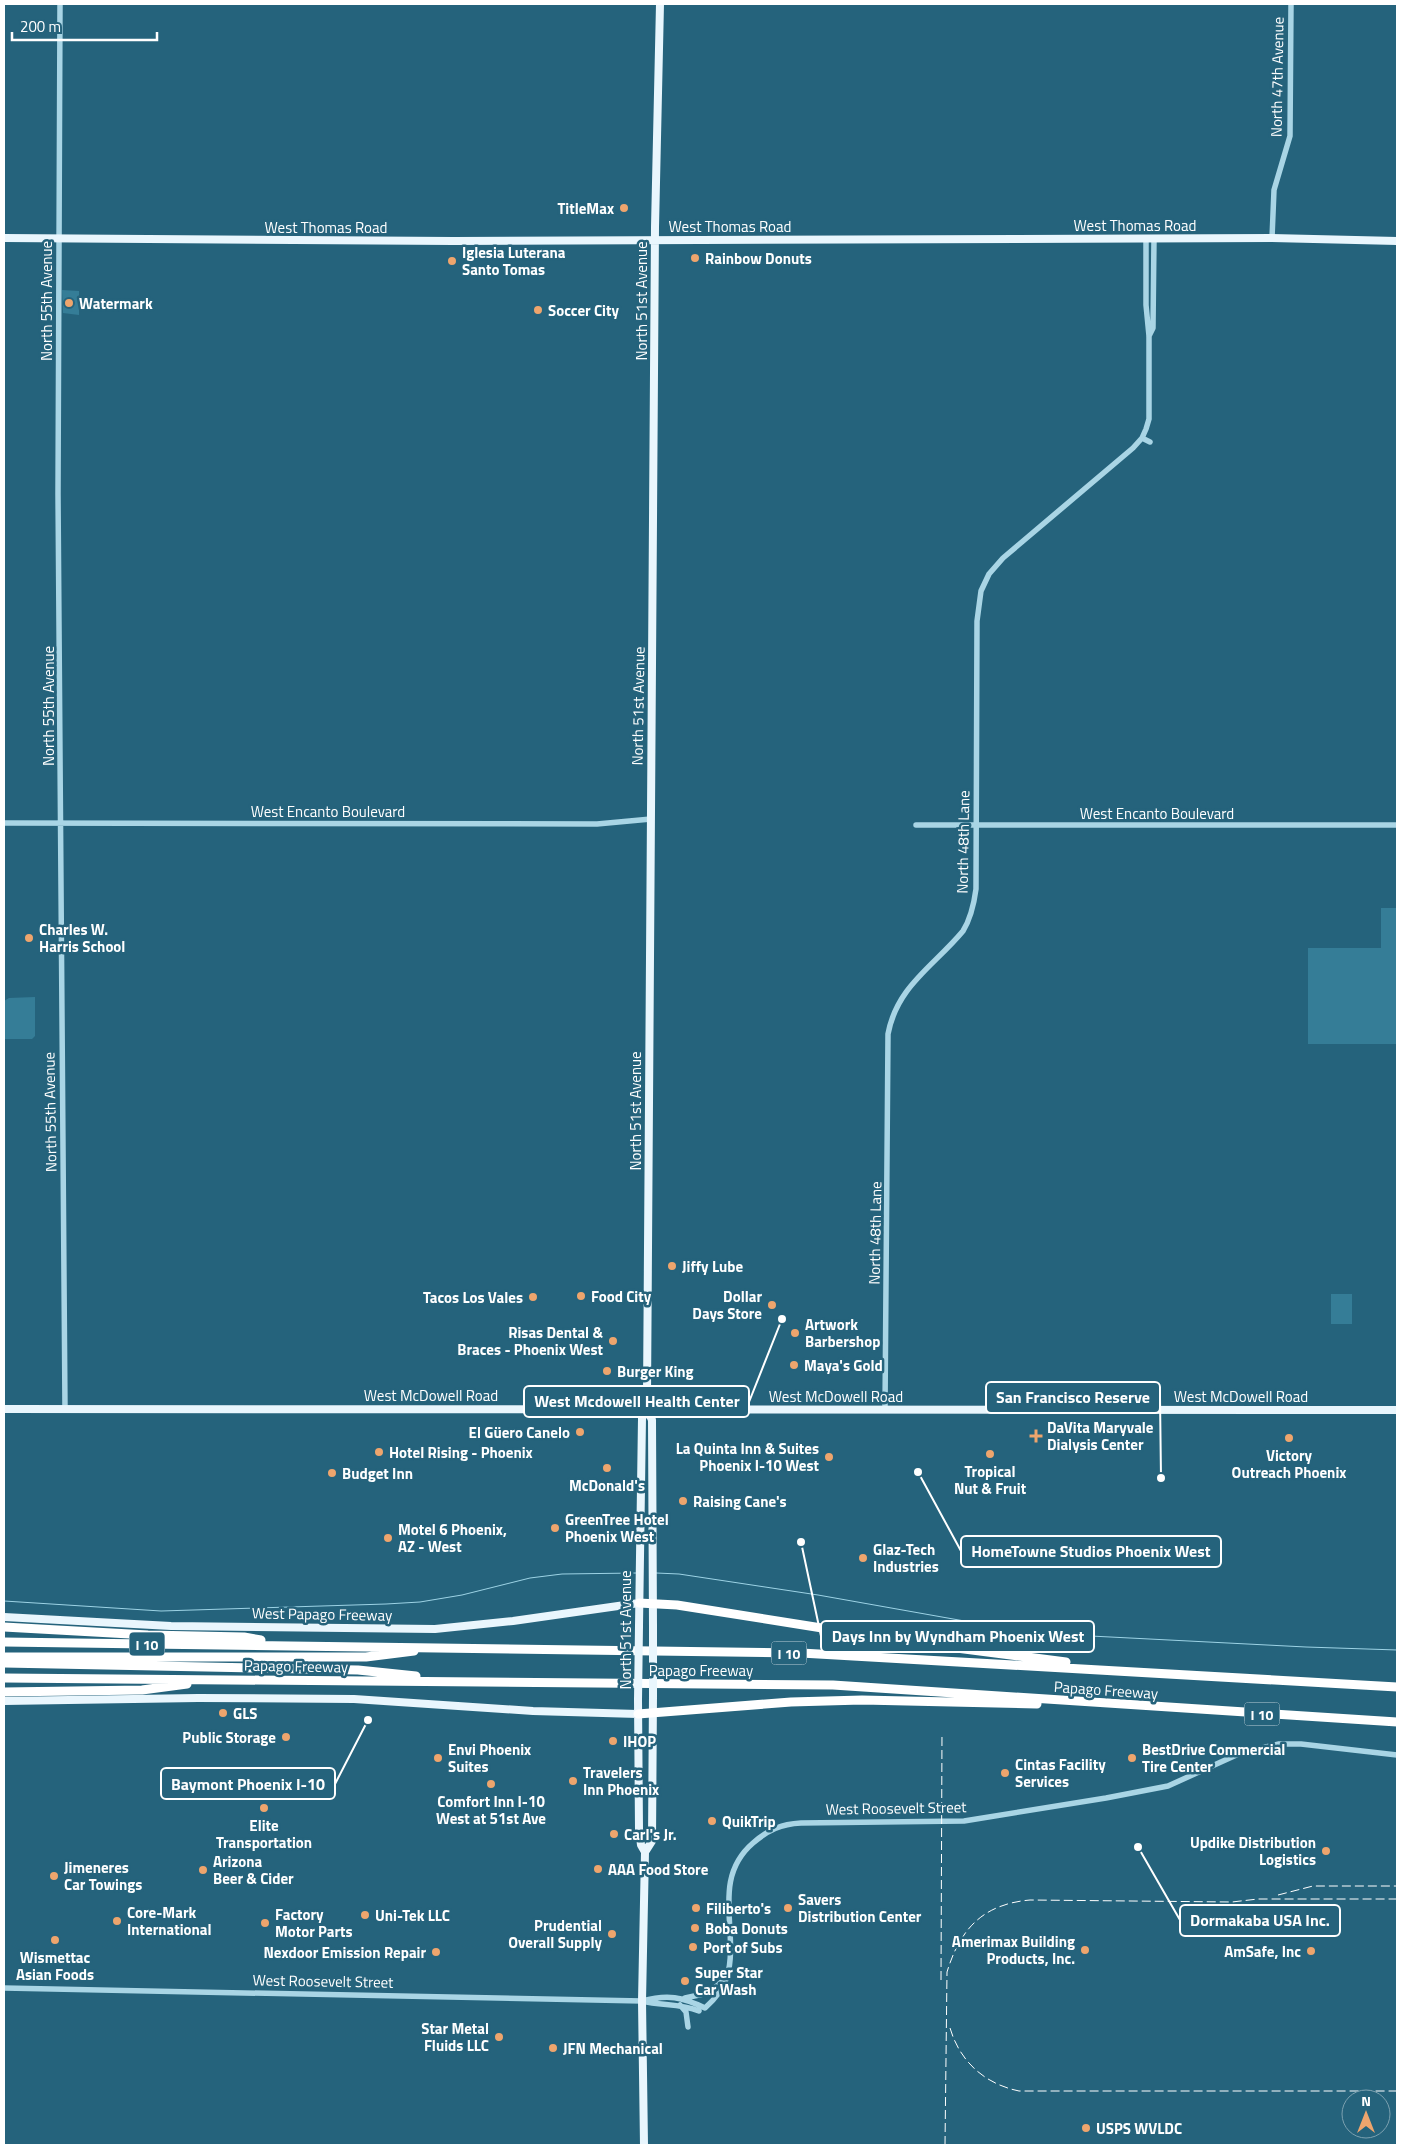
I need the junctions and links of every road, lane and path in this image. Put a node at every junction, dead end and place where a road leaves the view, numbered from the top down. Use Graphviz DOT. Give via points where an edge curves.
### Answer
graph roads {
  1 [pos="60,4"];
  2 [pos="660,4"];
  3 [pos="1291,4"];
  4 [pos="4,238"];
  5 [pos="58,238"];
  6 [pos="1272,238"];
  7 [pos="1150,239"];
  8 [pos="655,240"];
  9 [pos="1397,241"];
  10 [pos="1142,438"];
  11 [pos="1150,442"];
  12 [pos="651,819"];
  13 [pos="4,823"];
  14 [pos="60,824"];
  15 [pos="916,825"];
  16 [pos="976,825"];
  17 [pos="1397,825"];
  18 [pos="4,1409"];
  19 [pos="65,1409"];
  20 [pos="647,1409"];
  21 [pos="885,1409"];
  22 [pos="1397,1410"];
  23 [pos="641,1490"];
  24 [pos="653,1550"];
  25 [pos="653,1602"];
  26 [pos="639,1603"];
  27 [pos="4,1617"];
  28 [pos="4,1627"];
  29 [pos="4,1642"];
  30 [pos="291,1645"];
  31 [pos="449,1647"];
  32 [pos="4,1657"];
  33 [pos="4,1663"];
  34 [pos="1128,1670"];
  35 [pos="4,1678"];
  36 [pos="219,1679"];
  37 [pos="471,1682"];
  38 [pos="1397,1687"];
  39 [pos="4,1692"];
  40 [pos="4,1701"];
  41 [pos="1127,1705"];
  42 [pos="653,1713"];
  43 [pos="638,1714"];
  44 [pos="1397,1722"];
  45 [pos="1397,1755"];
  46 [pos="645,1852"];
  47 [pos="727,1978"];
  48 [pos="4,1988"];
  49 [pos="684,1998"];
  50 [pos="642,2001"];
  51 [pos="680,2005"];
  52 [pos="702,2009"];
  53 [pos="688,2027"];
  54 [pos="644,2145"];
  1 -- 5 [label="street, North 55th Avenue"];
  2 -- 8 [label="main road, North 51st Avenue"];
  3 -- 6 [label="street, North 47th Avenue" via="1290,136 1274,190"];
  4 -- 5 [label="main road, West Thomas Road"];
  5 -- 8 [label="main road, West Thomas Road"];
  5 -- 14 [label="street, North 55th Avenue"];
  6 -- 7 [label="main road, West Thomas Road"];
  6 -- 9 [label="main road, West Thomas Road"];
  7 -- 8 [label="main road, West Thomas Road"];
  7 -- 10 [label="street, North 48th Lane" via="1153,328 1149,336 1149,419"];
  8 -- 12 [label="main road, North 51st Avenue"];
  10 -- 11 [label="street"];
  10 -- 16 [label="street, North 48th Lane" via="1003,558 989,574 981,591 977,622"];
  12 -- 14 [label="street, West Encanto Boulevard" via="597,824"];
  12 -- 20 [label="main road, North 51st Avenue"];
  13 -- 14 [label="street, West Encanto Boulevard"];
  14 -- 19 [label="street, North 55th Avenue"];
  15 -- 16 [label="street, West Encanto Boulevard"];
  16 -- 17 [label="street, West Encanto Boulevard"];
  16 -- 21 [label="street, North 48th Lane" via="975,895 967,923 901,998 888,1034"];
  18 -- 19 [label="main road, West McDowell Road"];
  19 -- 20 [label="main road, West McDowell Road"];
  20 -- 21 [label="main road, West McDowell Road"];
  20 -- 23 [label="main road, North 51st Avenue" via="642,1418"];
  20 -- 24 [label="main road, North 51st Avenue" via="652,1420"];
  21 -- 22 [label="main road, West McDowell Road"];
  23 -- 24 [label="main road" via="648,1496 648,1528"];
  23 -- 26 [label="main road, North 51st Avenue"];
  24 -- 25 [label="main road, North 51st Avenue"];
  25 -- 26 [label="highway"];
  25 -- 34 [label="highway" via="936,1646"];
  25 -- 42 [label="main road, North 51st Avenue, bridge"];
  26 -- 27 [label="main road, West Papago Freeway" via="513,1622 434,1628 171,1626"];
  26 -- 43 [label="main road, North 51st Avenue, bridge"];
  28 -- 30 [label="highway" via="244,1637"];
  29 -- 30 [label="highway, Papago Freeway / I 10"];
  30 -- 31 [label="highway, Papago Freeway / I 10"];
  31 -- 32 [label="highway" via="366,1657"];
  31 -- 34 [label="highway, Papago Freeway / I 10" via="800,1653"];
  33 -- 37 [label="highway" via="358,1670"];
  34 -- 38 [label="highway, Papago Freeway / I 10"];
  35 -- 36 [label="highway, Papago Freeway / I 10"];
  36 -- 37 [label="highway, Papago Freeway / I 10"];
  36 -- 39 [label="highway" via="142,1690"];
  37 -- 41 [label="highway, Papago Freeway / I 10" via="833,1685"];
  40 -- 43 [label="main road" via="354,1699 533,1711"];
  41 -- 42 [label="highway" via="862,1700"];
  41 -- 44 [label="highway, Papago Freeway / I 10"];
  42 -- 43 [label="highway"];
  42 -- 46 [label="main road, North 51st Avenue" via="652,1841"];
  43 -- 46 [label="main road, North 51st Avenue" via="639,1829"];
  45 -- 47 [label="street, West Roosevelt Street" via="1279,1744 1243,1752 1168,1786 1106,1798 964,1821 801,1823 777,1827 747,1849 732,1874"];
  46 -- 50 [label="main road, North 51st Avenue"];
  47 -- 49 [label="street" via="708,1993"];
  47 -- 52 [label="street, West Roosevelt Street" via="721,1992"];
  48 -- 50 [label="street, West Roosevelt Street"];
  49 -- 50 [label="street, West Roosevelt Street"];
  49 -- 52 [label="street, West Roosevelt Street"];
  50 -- 51 [label="street, West Roosevelt Street"];
  50 -- 54 [label="main road, North 51st Avenue"];
  51 -- 52 [label="street, West Roosevelt Street"];
  51 -- 53 [label="street" via="686,2012"];
}
